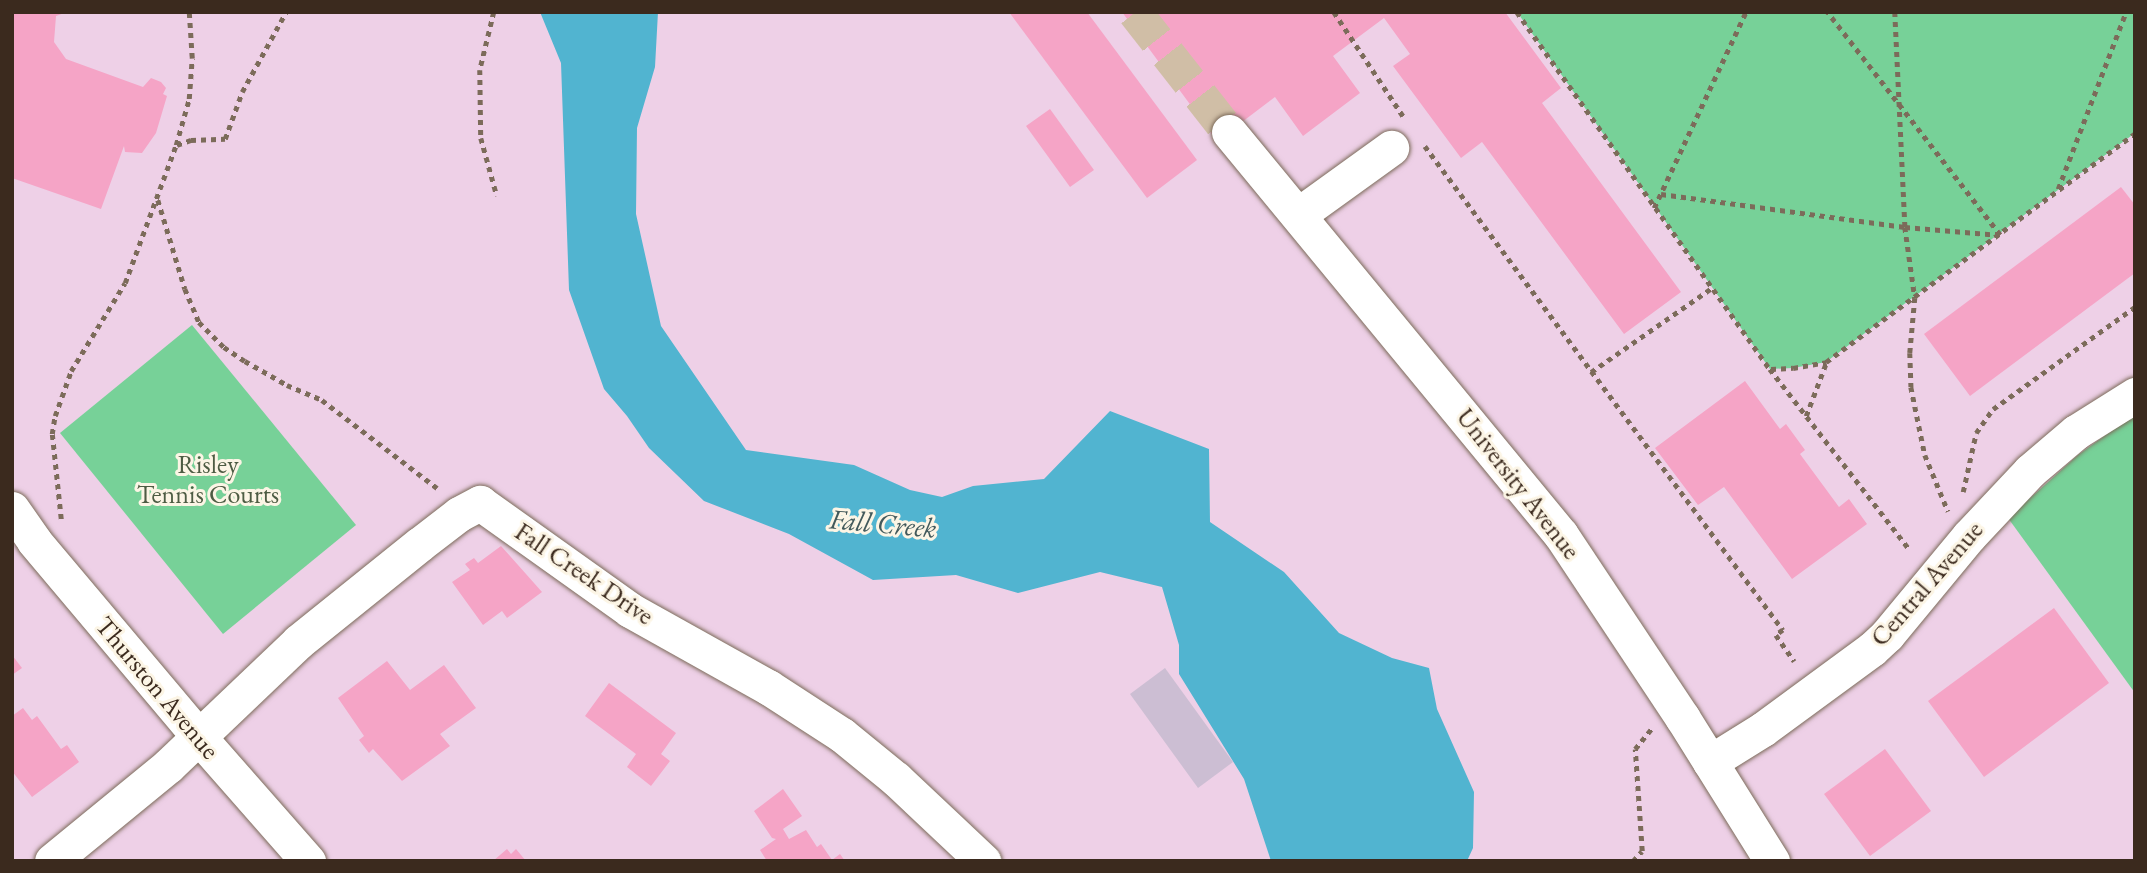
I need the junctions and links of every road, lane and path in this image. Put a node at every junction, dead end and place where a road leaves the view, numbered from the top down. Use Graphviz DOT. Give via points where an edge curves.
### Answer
graph roads {
  1 [pos="188,12"];
  2 [pos="286,12"];
  3 [pos="495,12"];
  4 [pos="1334,12"];
  5 [pos="1517,12"];
  6 [pos="1746,12"];
  7 [pos="1827,12"];
  8 [pos="1895,12"];
  9 [pos="2126,12"];
  10 [pos="1899,108"];
  11 [pos="1229,132"];
  12 [pos="2135,133"];
  13 [pos="1403,139"];
  14 [pos="176,145"];
  15 [pos="2058,190"];
  16 [pos="1661,194"];
  17 [pos="497,197"];
  18 [pos="158,199"];
  19 [pos="1654,209"];
  20 [pos="1298,215"];
  21 [pos="1905,227"];
  22 [pos="2000,235"];
  23 [pos="1712,288"];
  24 [pos="1915,298"];
  25 [pos="2135,307"];
  26 [pos="1826,362"];
  27 [pos="1770,369"];
  28 [pos="1591,372"];
  29 [pos="2135,395"];
  30 [pos="1806,416"];
  31 [pos="1961,498"];
  32 [pos="480,503"];
  33 [pos="12,509"];
  34 [pos="1956,510"];
  35 [pos="61,519"];
  36 [pos="1909,549"];
  37 [pos="1794,661"];
  38 [pos="1661,724"];
  39 [pos="198,736"];
  40 [pos="1710,762"];
  41 [pos="52,861"];
  42 [pos="308,861"];
  43 [pos="983,861"];
  44 [pos="1633,861"];
  45 [pos="1772,861"];
  1 -- 14 [label="path" via="189,99"];
  2 -- 14 [label="path" via="242,92 225,139"];
  3 -- 17 [label="path" via="480,70 481,138"];
  4 -- 13 [label="path"];
  5 -- 19 [label="path"];
  6 -- 16 [label="path"];
  7 -- 10 [label="path"];
  8 -- 10 [label="path"];
  9 -- 15 [label="path"];
  10 -- 21 [label="path"];
  10 -- 22 [label="path"];
  11 -- 20 [label="street, University Avenue"];
  12 -- 15 [label="path"];
  13 -- 20 [label="street"];
  13 -- 28 [label="path"];
  14 -- 18 [label="path"];
  15 -- 22 [label="path"];
  16 -- 19 [label="path"];
  16 -- 21 [label="path"];
  18 -- 32 [label="path" via="199,322 224,347 322,400 448,497"];
  18 -- 35 [label="path" via="125,283 71,371 55,416 52,435"];
  19 -- 23 [label="path"];
  20 -- 40 [label="street, University Avenue" via="1561,535"];
  21 -- 22 [label="path"];
  21 -- 24 [label="path"];
  22 -- 24 [label="path"];
  23 -- 27 [label="path"];
  23 -- 28 [label="path"];
  24 -- 26 [label="path"];
  24 -- 34 [label="path" via="1910,353 1916,422 1951,517"];
  25 -- 31 [label="path" via="1993,409 1976,433"];
  26 -- 27 [label="path"];
  26 -- 30 [label="path"];
  27 -- 30 [label="path"];
  28 -- 37 [label="path" via="1783,630 1776,635"];
  29 -- 40 [label="street, Central Avenue" via="2076,432 2030,471 1872,649"];
  30 -- 36 [label="path"];
  32 -- 39 [label="street" via="459,514 298,642"];
  32 -- 43 [label="street, Fall Creek Drive" via="630,610 768,687 842,735"];
  33 -- 39 [label="street, Thurston Avenue"];
  38 -- 44 [label="path" via="1649,730 1635,749 1642,851"];
  39 -- 41 [label="street"];
  39 -- 42 [label="street, Thurston Avenue"];
  40 -- 45 [label="street, University Avenue"];
}
